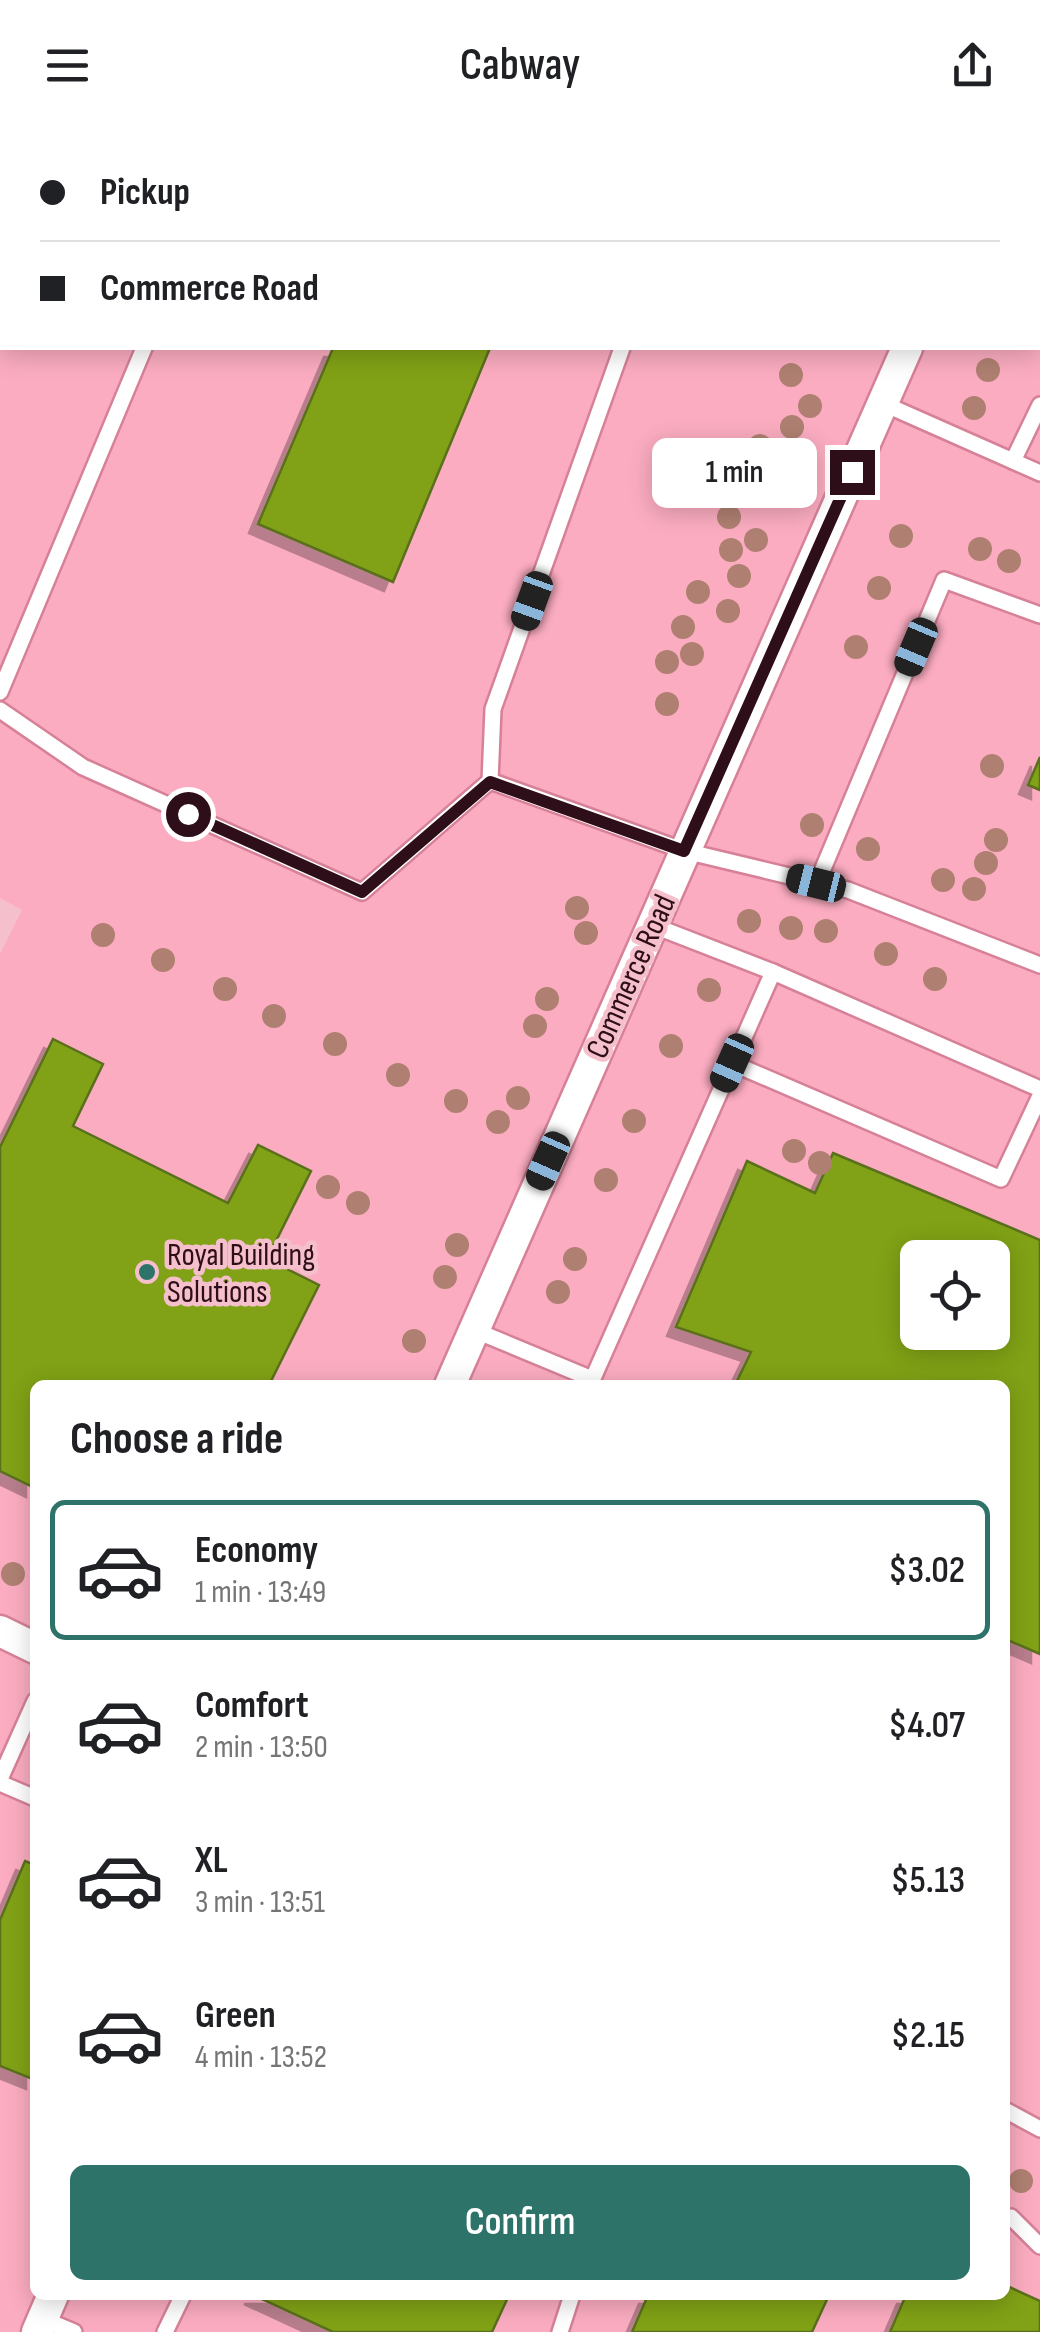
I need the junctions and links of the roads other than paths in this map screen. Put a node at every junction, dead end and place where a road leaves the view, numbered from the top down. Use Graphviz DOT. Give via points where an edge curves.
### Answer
graph roads {
  1 [pos="143,350"];
  2 [pos="621,350"];
  3 [pos="906,350"];
  4 [pos="882,403"];
  5 [pos="1040,405"];
  6 [pos="1013,462"];
  7 [pos="1040,473"];
  8 [pos="1040,614"];
  9 [pos="0,692"];
  10 [pos="0,710"];
  11 [pos="490,782"];
  12 [pos="684,851"];
  13 [pos="816,883"];
  14 [pos="652,925"];
  15 [pos="1040,965"];
  16 [pos="772,972"];
  17 [pos="732,1063"];
  18 [pos="1040,1092"];
  19 [pos="474,1330"];
  20 [pos="452,1380"];
  21 [pos="586,1380"];
  22 [pos="592,1380"];
  23 [pos="0,1630"];
  24 [pos="30,1645"];
  25 [pos="30,1712"];
  26 [pos="0,1781"];
  27 [pos="30,1796"];
  28 [pos="1010,2113"];
  29 [pos="1040,2129"];
  30 [pos="1010,2217"];
  31 [pos="1040,2246"];
  32 [pos="181,2300"];
  33 [pos="570,2300"];
  34 [pos="44,2315"];
  35 [pos="74,2332"];
  36 [pos="166,2332"];
  37 [pos="560,2332"];
  1 -- 9 [label="lane"];
  2 -- 11 [label="lane" via="493,709"];
  3 -- 4 [label="street, Commerce Road"];
  4 -- 6 [label="lane"];
  4 -- 12 [label="street, Commerce Road"];
  5 -- 6 [label="lane"];
  6 -- 7 [label="lane"];
  8 -- 13 [label="lane" via="944,580"];
  10 -- 11 [label="lane" via="82,766 362,892"];
  11 -- 12 [label="lane"];
  12 -- 13 [label="lane"];
  12 -- 14 [label="street, Commerce Road"];
  13 -- 15 [label="lane"];
  14 -- 16 [label="lane"];
  14 -- 19 [label="street, Commerce Road"];
  16 -- 17 [label="lane"];
  16 -- 18 [label="lane"];
  17 -- 18 [label="lane" via="1001,1178"];
  17 -- 22 [label="lane"];
  19 -- 20 [label="street, Commerce Road"];
  19 -- 21 [label="lane"];
  23 -- 24 [label="street"];
  25 -- 26 [label="lane"];
  26 -- 27 [label="lane"];
  28 -- 29 [label="lane"];
  30 -- 31 [label="lane"];
  32 -- 36 [label="lane"];
  33 -- 37 [label="lane"];
  34 -- 35 [label="lane"];
}
